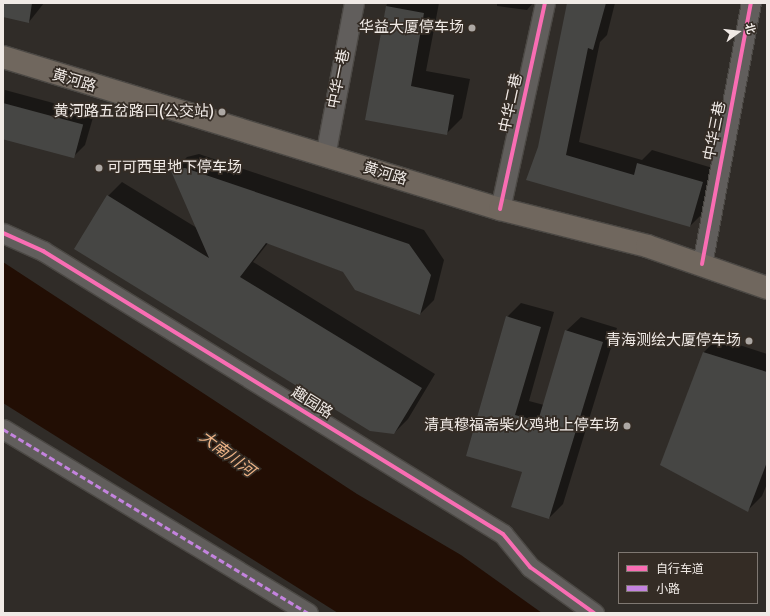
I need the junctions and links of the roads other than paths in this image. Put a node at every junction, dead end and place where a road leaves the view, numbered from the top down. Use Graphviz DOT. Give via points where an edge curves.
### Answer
graph roads {
  1 [pos="354,3"];
  2 [pos="545,3"];
  3 [pos="751,3"];
  4 [pos="3,57"];
  5 [pos="325,156"];
  6 [pos="500,209"];
  7 [pos="3,234"];
  8 [pos="702,264"];
  9 [pos="767,288"];
  10 [pos="3,429"];
  11 [pos="308,613"];
  12 [pos="594,613"];
  1 -- 5 [label="street, 中华一巷"];
  2 -- 6 [label="street, 中华二巷"];
  3 -- 8 [label="street, 中华三巷"];
  4 -- 5 [label="main road, 黄河路"];
  5 -- 6 [label="main road, 黄河路"];
  6 -- 8 [label="main road, 黄河路" via="647,246"];
  7 -- 12 [label="street, 趣园路" via="43,251 503,534 530,567"];
  8 -- 9 [label="main road, 黄河路"];
  10 -- 11 [label="street"];
}
